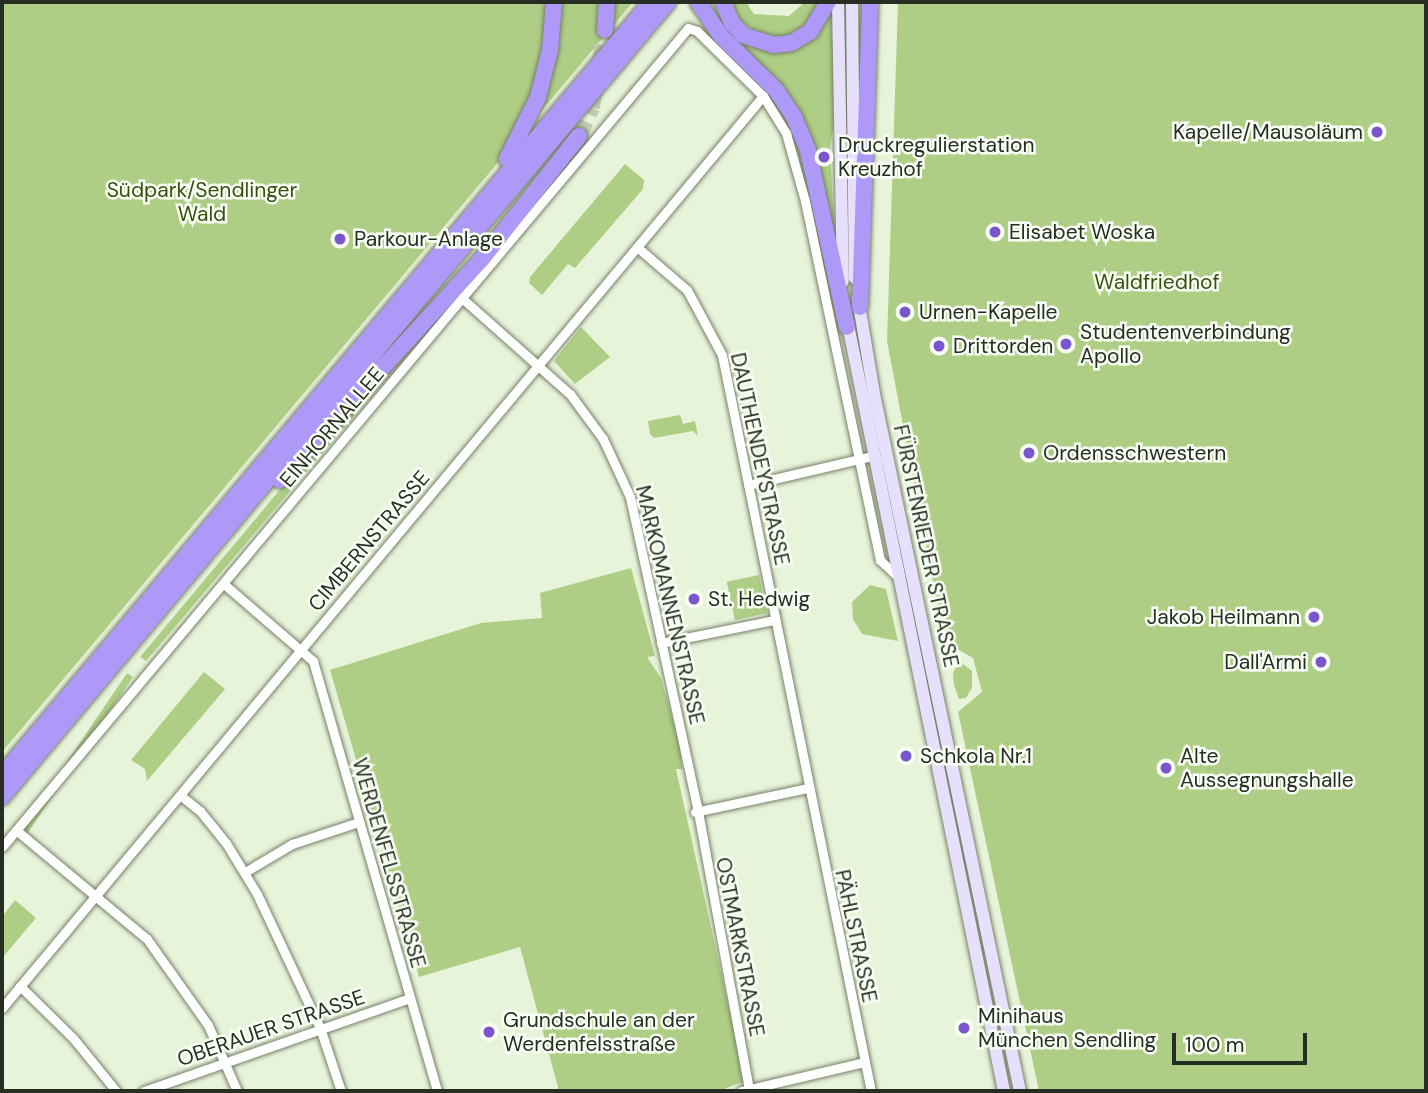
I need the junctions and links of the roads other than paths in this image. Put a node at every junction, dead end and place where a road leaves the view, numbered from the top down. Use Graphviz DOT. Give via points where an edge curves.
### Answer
graph roads {
  1 [pos="554,2"];
  2 [pos="607,2"];
  3 [pos="651,2"];
  4 [pos="668,2"];
  5 [pos="698,2"];
  6 [pos="723,2"];
  7 [pos="828,2"];
  8 [pos="838,2"];
  9 [pos="852,2"];
  10 [pos="870,2"];
  11 [pos="688,28"];
  12 [pos="606,30"];
  13 [pos="763,96"];
  14 [pos="579,136"];
  15 [pos="486,195"];
  16 [pos="638,247"];
  17 [pos="464,300"];
  18 [pos="860,307"];
  19 [pos="839,327"];
  20 [pos="538,364"];
  21 [pos="866,458"];
  22 [pos="748,485"];
  23 [pos="244,506"];
  24 [pos="224,584"];
  25 [pos="774,620"];
  26 [pos="662,643"];
  27 [pos="301,649"];
  28 [pos="942,714"];
  29 [pos="927,717"];
  30 [pos="2,775"];
  31 [pos="808,788"];
  32 [pos="180,795"];
  33 [pos="2,797"];
  34 [pos="695,812"];
  35 [pos="359,822"];
  36 [pos="16,830"];
  37 [pos="2,847"];
  38 [pos="245,873"];
  39 [pos="97,894"];
  40 [pos="20,986"];
  41 [pos="409,998"];
  42 [pos="2,1008"];
  43 [pos="320,1028"];
  44 [pos="226,1061"];
  45 [pos="865,1062"];
  46 [pos="761,1088"];
  47 [pos="745,1090"];
  48 [pos="116,1091"];
  49 [pos="144,1091"];
  50 [pos="237,1091"];
  51 [pos="341,1091"];
  52 [pos="437,1091"];
  53 [pos="871,1091"];
  54 [pos="1004,1091"];
  55 [pos="1020,1091"];
  1 -- 15 [label="highway" via="550,50 538,97"];
  2 -- 12 [label="highway"];
  3 -- 15 [label="highway"];
  4 -- 23 [label="highway"];
  5 -- 19 [label="highway" via="721,36 776,90 794,117 808,150"];
  6 -- 7 [label="highway" via="743,35 773,45 791,43 810,32"];
  8 -- 19 [label="main road, FÜRSTENRIEDER STRASSE"];
  9 -- 18 [label="main road, FÜRSTENRIEDER STRASSE" via="852,250"];
  10 -- 18 [label="highway"];
  11 -- 13 [label="street, FÜRSTENRIEDER STRASSE" via="697,31"];
  11 -- 17 [label="street, EINHORNALLEE"];
  13 -- 16 [label="street, CIMBERNSTRASSE"];
  13 -- 19 [label="street, FÜRSTENRIEDER STRASSE" via="792,149"];
  14 -- 23 [label="highway" via="549,179 445,300 266,495"];
  15 -- 30 [label="highway"];
  16 -- 20 [label="street, CIMBERNSTRASSE"];
  16 -- 22 [label="street, DAUTHENDEYSTRASSE" via="687,290 717,343"];
  17 -- 20 [label="street, MARKOMANNENSTRASSE"];
  17 -- 24 [label="street, EINHORNALLEE"];
  18 -- 28 [label="main road, FÜRSTENRIEDER STRASSE"];
  19 -- 21 [label="main road, FÜRSTENRIEDER STRASSE"];
  20 -- 26 [label="street, MARKOMANNENSTRASSE" via="585,412 618,467 639,530"];
  20 -- 27 [label="street, CIMBERNSTRASSE"];
  21 -- 22 [label="street"];
  21 -- 29 [label="main road, FÜRSTENRIEDER STRASSE"];
  22 -- 25 [label="street, DAUTHENDEYSTRASSE"];
  23 -- 33 [label="highway"];
  24 -- 27 [label="street, WERDENFELSSTRASSE"];
  24 -- 36 [label="street, EINHORNALLEE"];
  25 -- 26 [label="street"];
  25 -- 31 [label="street, DAUTHENDEYSTRASSE"];
  26 -- 34 [label="street, MARKOMANNENSTRASSE"];
  27 -- 32 [label="street, CIMBERNSTRASSE"];
  27 -- 35 [label="street, WERDENFELSSTRASSE" via="313,661"];
  28 -- 29 [label="main road"];
  28 -- 55 [label="main road, FÜRSTENRIEDER STRASSE"];
  29 -- 54 [label="main road, FÜRSTENRIEDER STRASSE"];
  31 -- 34 [label="street"];
  31 -- 45 [label="street, PÄHLSTRASSE"];
  32 -- 38 [label="street" via="200,811"];
  32 -- 39 [label="street, CIMBERNSTRASSE"];
  34 -- 47 [label="street, OSTMARKSTRASSE"];
  35 -- 38 [label="street" via="292,844"];
  35 -- 41 [label="street, WERDENFELSSTRASSE"];
  36 -- 37 [label="street, EINHORNALLEE"];
  36 -- 39 [label="street"];
  38 -- 43 [label="street"];
  39 -- 40 [label="street, CIMBERNSTRASSE"];
  39 -- 44 [label="street" via="148,939 208,1025"];
  40 -- 42 [label="street, CIMBERNSTRASSE"];
  40 -- 48 [label="street" via="73,1038"];
  41 -- 43 [label="street, OBERAUER STRASSE"];
  41 -- 52 [label="street, WERDENFELSSTRASSE"];
  43 -- 44 [label="street, OBERAUER STRASSE"];
  43 -- 51 [label="street"];
  44 -- 49 [label="street, OBERAUER STRASSE"];
  44 -- 50 [label="street"];
  45 -- 46 [label="street"];
  45 -- 53 [label="street, PÄHLSTRASSE"];
  46 -- 47 [label="street"];
}
